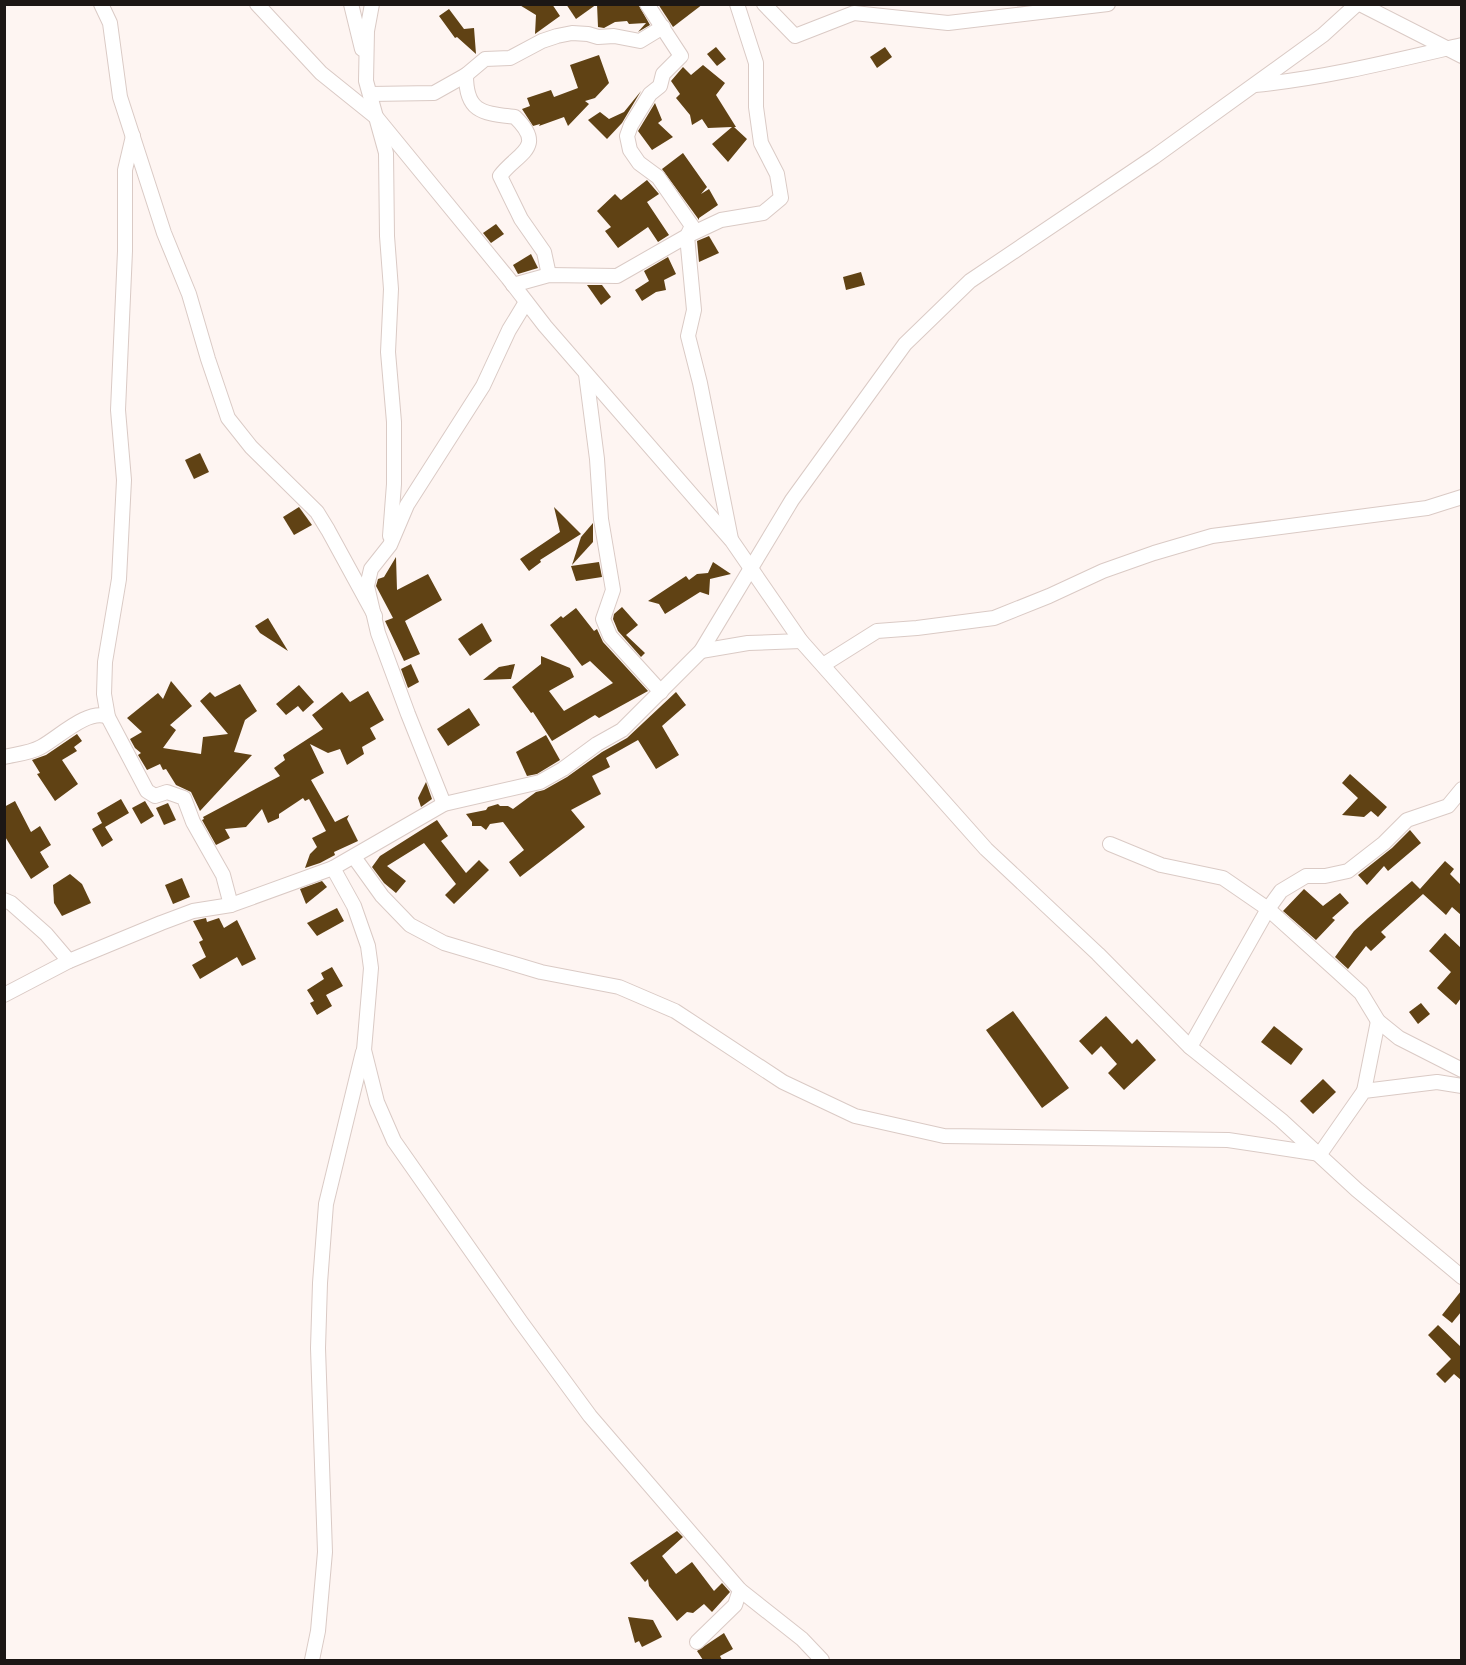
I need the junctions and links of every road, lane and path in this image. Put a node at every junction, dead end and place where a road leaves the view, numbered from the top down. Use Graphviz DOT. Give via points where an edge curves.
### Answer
graph roads {
  1 [pos="101,4"];
  2 [pos="256,4"];
  3 [pos="351,4"];
  4 [pos="372,4"];
  5 [pos="646,4"];
  6 [pos="737,4"];
  7 [pos="764,4"];
  8 [pos="1108,4"];
  9 [pos="1358,4"];
  10 [pos="663,27"];
  11 [pos="1455,46"];
  12 [pos="1461,56"];
  13 [pos="365,63"];
  14 [pos="466,75"];
  15 [pos="1254,85"];
  16 [pos="370,94"];
  17 [pos="378,118"];
  18 [pos="133,136"];
  19 [pos="687,236"];
  20 [pos="549,275"];
  21 [pos="513,285"];
  22 [pos="526,302"];
  23 [pos="586,374"];
  24 [pos="1461,496"];
  25 [pos="732,542"];
  26 [pos="390,545"];
  27 [pos="751,570"];
  28 [pos="375,616"];
  29 [pos="801,641"];
  30 [pos="701,651"];
  31 [pos="823,665"];
  32 [pos="661,692"];
  33 [pos="108,717"];
  34 [pos="4,757"];
  35 [pos="1461,789"];
  36 [pos="444,804"];
  37 [pos="1110,844"];
  38 [pos="354,857"];
  39 [pos="333,868"];
  40 [pos="4,900"];
  41 [pos="231,905"];
  42 [pos="1268,909"];
  43 [pos="69,961"];
  44 [pos="4,995"];
  45 [pos="1378,1021"];
  46 [pos="1190,1047"];
  47 [pos="364,1050"];
  48 [pos="1461,1070"];
  49 [pos="1461,1086"];
  50 [pos="1364,1091"];
  51 [pos="1320,1154"];
  52 [pos="1461,1276"];
  53 [pos="740,1590"];
  54 [pos="696,1642"];
  55 [pos="312,1660"];
  56 [pos="822,1660"];
  1 -- 18 [label="street" via="110,24 120,97"];
  2 -- 17 [label="street" via="321,73"];
  3 -- 13 [label="street"];
  4 -- 13 [label="street"];
  5 -- 10 [label="street"];
  6 -- 19 [label="street" via="756,63 761,144 777,174 781,198 763,213 721,220"];
  7 -- 8 [label="street" via="795,36 854,13 948,23"];
  9 -- 11 [label="street"];
  9 -- 15 [label="street"];
  10 -- 14 [label="street" via="640,41 572,33 557,36 510,58 485,59"];
  10 -- 19 [label="street" via="681,56 663,74 660,86 650,94 627,136 639,163 658,177 692,226"];
  11 -- 12 [label="street"];
  11 -- 15 [label="street" via="1384,63"];
  13 -- 16 [label="street"];
  14 -- 16 [label="street" via="434,93"];
  14 -- 20 [label="street" via="470,102 490,113 515,117 528,134 527,150 500,176 521,219 544,252"];
  15 -- 27 [label="street" via="970,281 905,344 792,500"];
  16 -- 17 [label="street"];
  17 -- 21 [label="street"];
  17 -- 26 [label="street" via="386,153 391,289 388,352 394,442"];
  18 -- 28 [label="street" via="228,418 251,447 317,512"];
  18 -- 33 [label="street" via="125,170 118,410 124,480 119,579 105,662"];
  19 -- 20 [label="street" via="617,276"];
  19 -- 25 [label="street" via="694,310 688,336"];
  20 -- 21 [label="street"];
  21 -- 22 [label="street"];
  22 -- 23 [label="street"];
  22 -- 26 [label="street" via="483,386 407,505"];
  23 -- 25 [label="street"];
  23 -- 32 [label="street" via="601,519 613,590 603,619 610,636"];
  24 -- 31 [label="street" via="1427,508 1212,536 1113,568 994,618 877,631"];
  25 -- 27 [label="street"];
  26 -- 28 [label="street" via="371,569 367,586"];
  27 -- 29 [label="street"];
  27 -- 30 [label="street"];
  28 -- 36 [label="street" via="378,633"];
  29 -- 30 [label="street" via="748,643"];
  29 -- 31 [label="street"];
  30 -- 32 [label="street"];
  31 -- 46 [label="street" via="986,849"];
  32 -- 36 [label="street" via="622,730 540,782"];
  33 -- 34 [label="street" via="99,714 42,746"];
  33 -- 41 [label="street" via="147,791 155,796 167,792 184,798 193,822 224,875"];
  35 -- 42 [label="street" via="1448,806 1407,820 1348,871 1306,876 1281,891"];
  36 -- 38 [label="street"];
  37 -- 42 [label="street" via="1161,865 1223,878"];
  38 -- 39 [label="street"];
  38 -- 51 [label="street" via="382,896 410,925 444,943 541,972 619,987 675,1011 783,1082 855,1116 944,1136 1228,1140"];
  39 -- 41 [label="street"];
  39 -- 47 [label="street" via="354,906 368,946"];
  40 -- 43 [label="street" via="46,934"];
  41 -- 43 [label="street" via="193,911"];
  42 -- 45 [label="street" via="1361,993"];
  42 -- 46 [label="street"];
  43 -- 44 [label="street"];
  45 -- 48 [label="street" via="1399,1038"];
  45 -- 50 [label="street"];
  46 -- 51 [label="street"];
  47 -- 53 [label="street" via="377,1102 407,1160 590,1416"];
  47 -- 55 [label="street" via="326,1204 318,1348 325,1552"];
  49 -- 50 [label="street" via="1437,1082"];
  50 -- 51 [label="street"];
  51 -- 52 [label="street" via="1357,1190"];
  53 -- 54 [label="street" via="735,1605"];
  53 -- 56 [label="street"];
}
